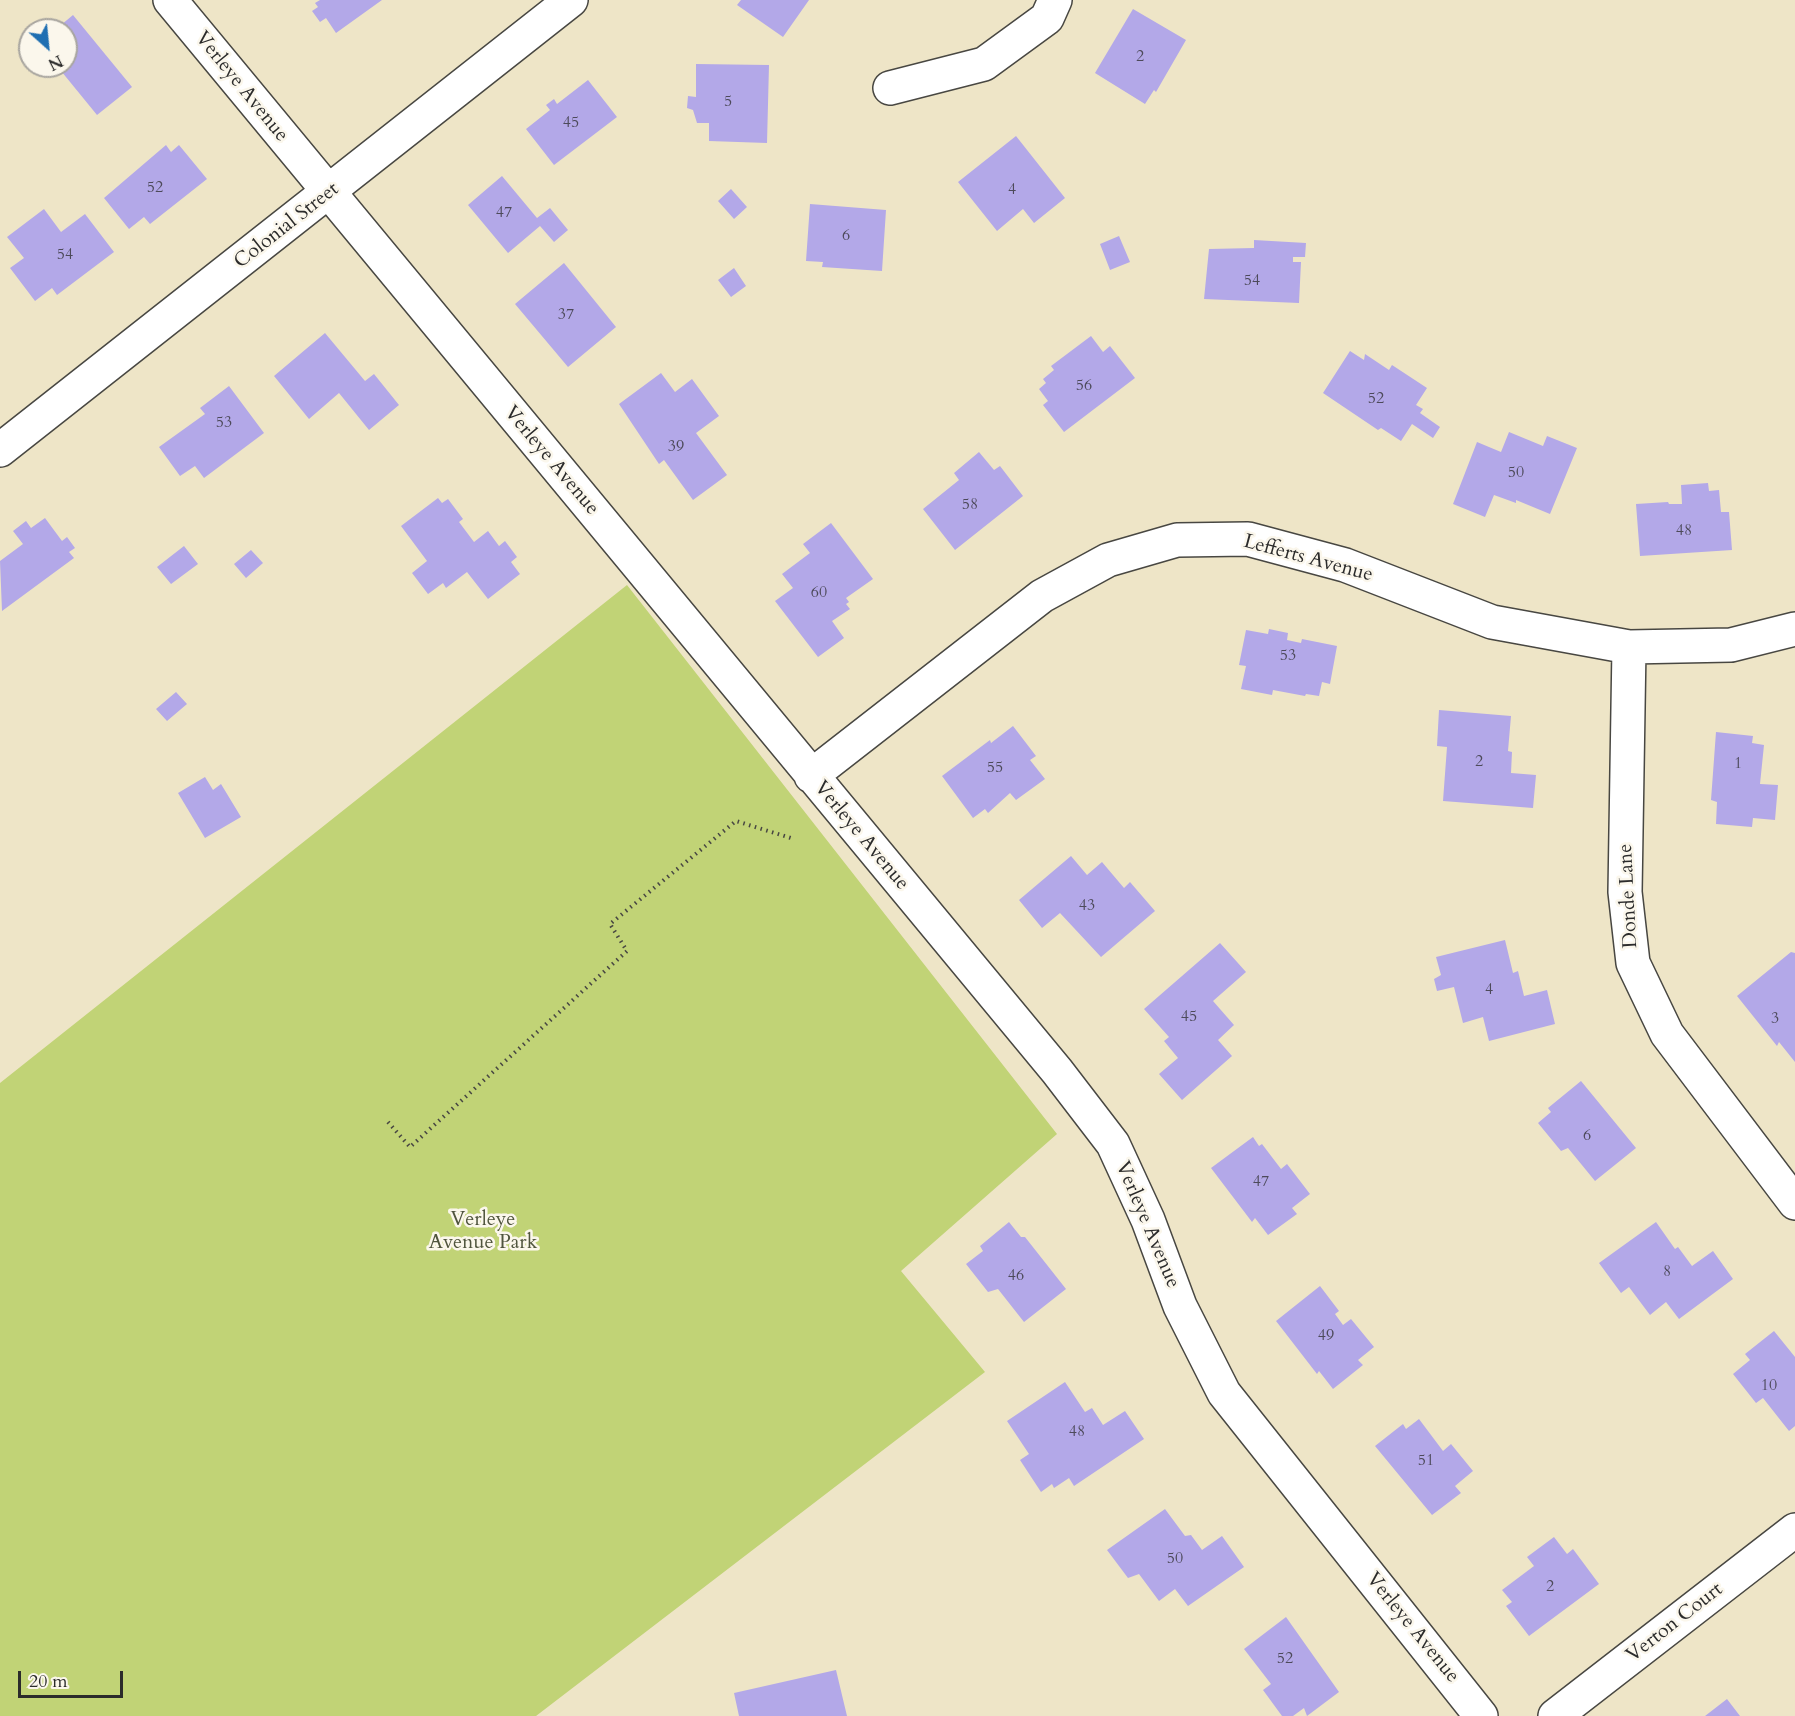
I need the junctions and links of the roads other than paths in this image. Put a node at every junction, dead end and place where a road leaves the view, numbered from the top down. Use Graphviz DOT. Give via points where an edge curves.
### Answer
graph roads {
  1 [pos="170,0"];
  2 [pos="571,0"];
  3 [pos="1054,0"];
  4 [pos="890,87"];
  5 [pos="329,193"];
  6 [pos="0,450"];
  7 [pos="1795,628"];
  8 [pos="1629,647"];
  9 [pos="811,776"];
  10 [pos="1795,1203"];
  11 [pos="1795,1530"];
  12 [pos="1481,1716"];
  13 [pos="1555,1716"];
  1 -- 5 [label="street, Verleye Avenue"];
  2 -- 5 [label="street, Colonial Street"];
  3 -- 4 [label="street" via="1047,18 984,64"];
  5 -- 6 [label="street, Colonial Street"];
  5 -- 9 [label="street, Verleye Avenue"];
  7 -- 8 [label="street, Lefferts Avenue" via="1731,645"];
  8 -- 9 [label="street, Lefferts Avenue" via="1492,622 1345,565 1248,539 1177,540 1108,560 1042,596"];
  8 -- 10 [label="street, Donde Lane" via="1625,892 1633,963 1667,1034"];
  9 -- 12 [label="street, Verleye Avenue" via="1057,1071 1113,1144 1148,1220 1180,1306 1224,1393"];
  11 -- 13 [label="street, Verton Court"];
}
